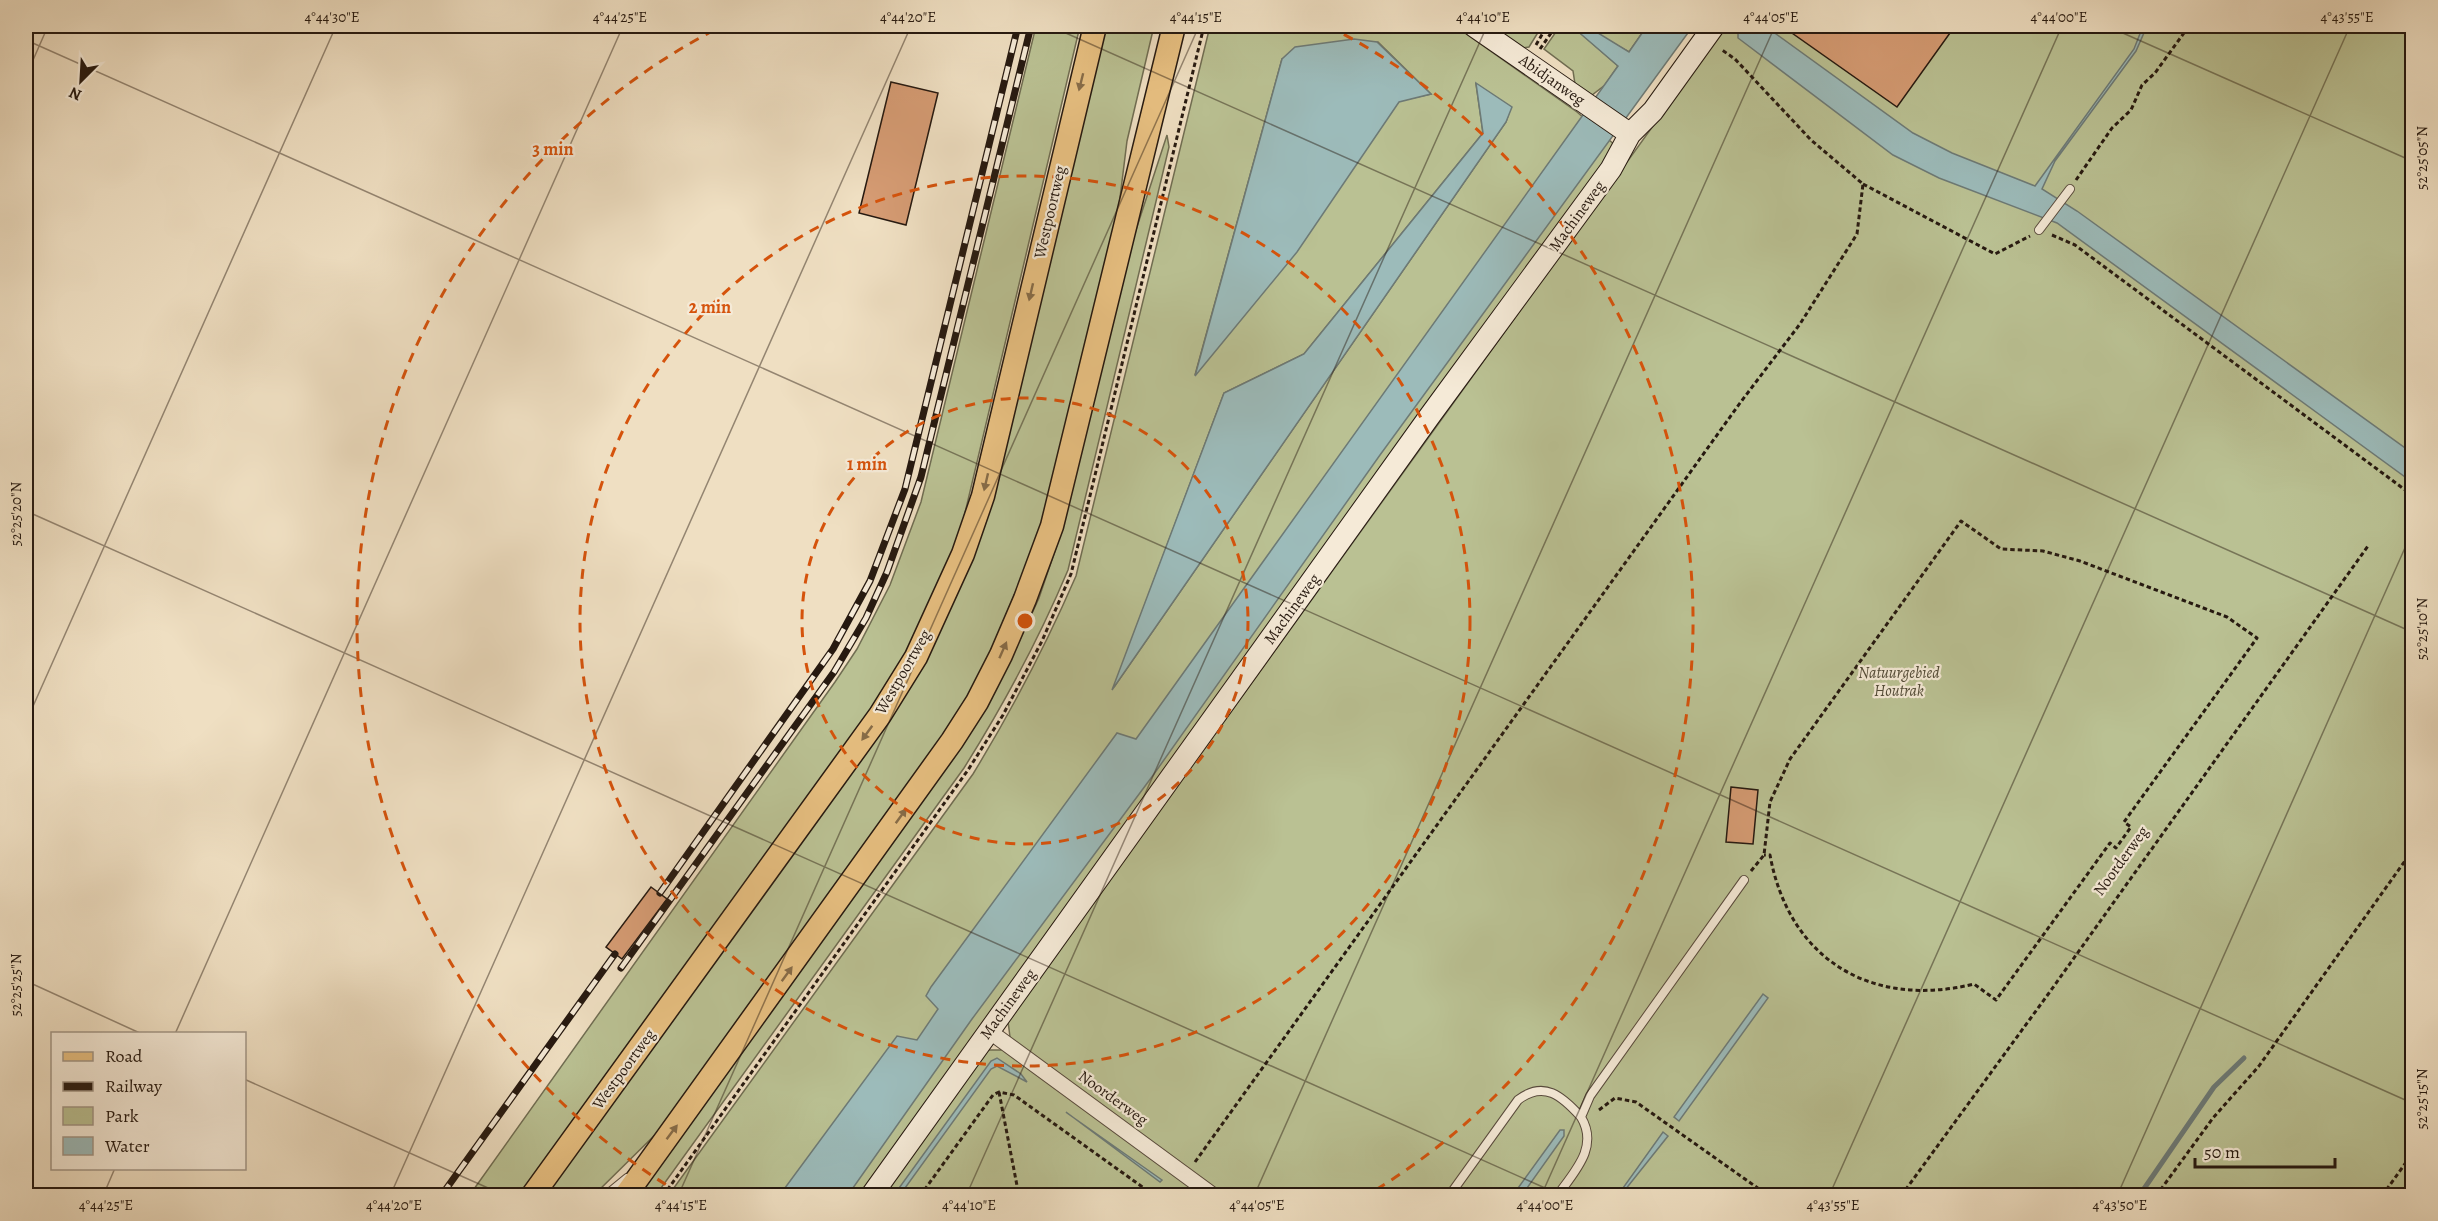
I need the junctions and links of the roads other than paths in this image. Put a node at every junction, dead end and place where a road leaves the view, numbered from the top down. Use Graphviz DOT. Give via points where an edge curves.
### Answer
graph roads {
  1 [pos="1095,26"];
  2 [pos="1173,26"];
  3 [pos="1474,26"];
  4 [pos="1710,32"];
  5 [pos="1625,130"];
  6 [pos="2070,189"];
  7 [pos="2038,231"];
  8 [pos="1744,880"];
  9 [pos="989,1031"];
  10 [pos="1583,1121"];
  11 [pos="648,1164"];
  12 [pos="532,1196"];
  13 [pos="605,1196"];
  14 [pos="625,1196"];
  15 [pos="871,1196"];
  16 [pos="1214,1196"];
  17 [pos="1449,1196"];
  18 [pos="1557,1196"];
  1 -- 12 [label="main road, Westpoortweg, one-way" via="983,496 963,554 916,657 880,715"];
  11 -- 2 [label="main road, one-way" via="914,796 977,702 1000,655 1052,526"];
  3 -- 5 [label="street, Abidjanweg"];
  4 -- 5 [label="street, Machineweg" via="1653,111"];
  5 -- 9 [label="street, Machineweg" via="1611,169"];
  6 -- 7 [label="lane"];
  8 -- 10 [label="lane" via="1590,1096"];
  9 -- 15 [label="street, Machineweg"];
  9 -- 16 [label="street, Noorderweg"];
  10 -- 17 [label="lane" via="1568,1103 1551,1093 1535,1090 1526,1094"];
  10 -- 18 [label="lane" via="1589,1137 1585,1154"];
  11 -- 13 [label="lane"];
  11 -- 14 [label="main road"];
}
